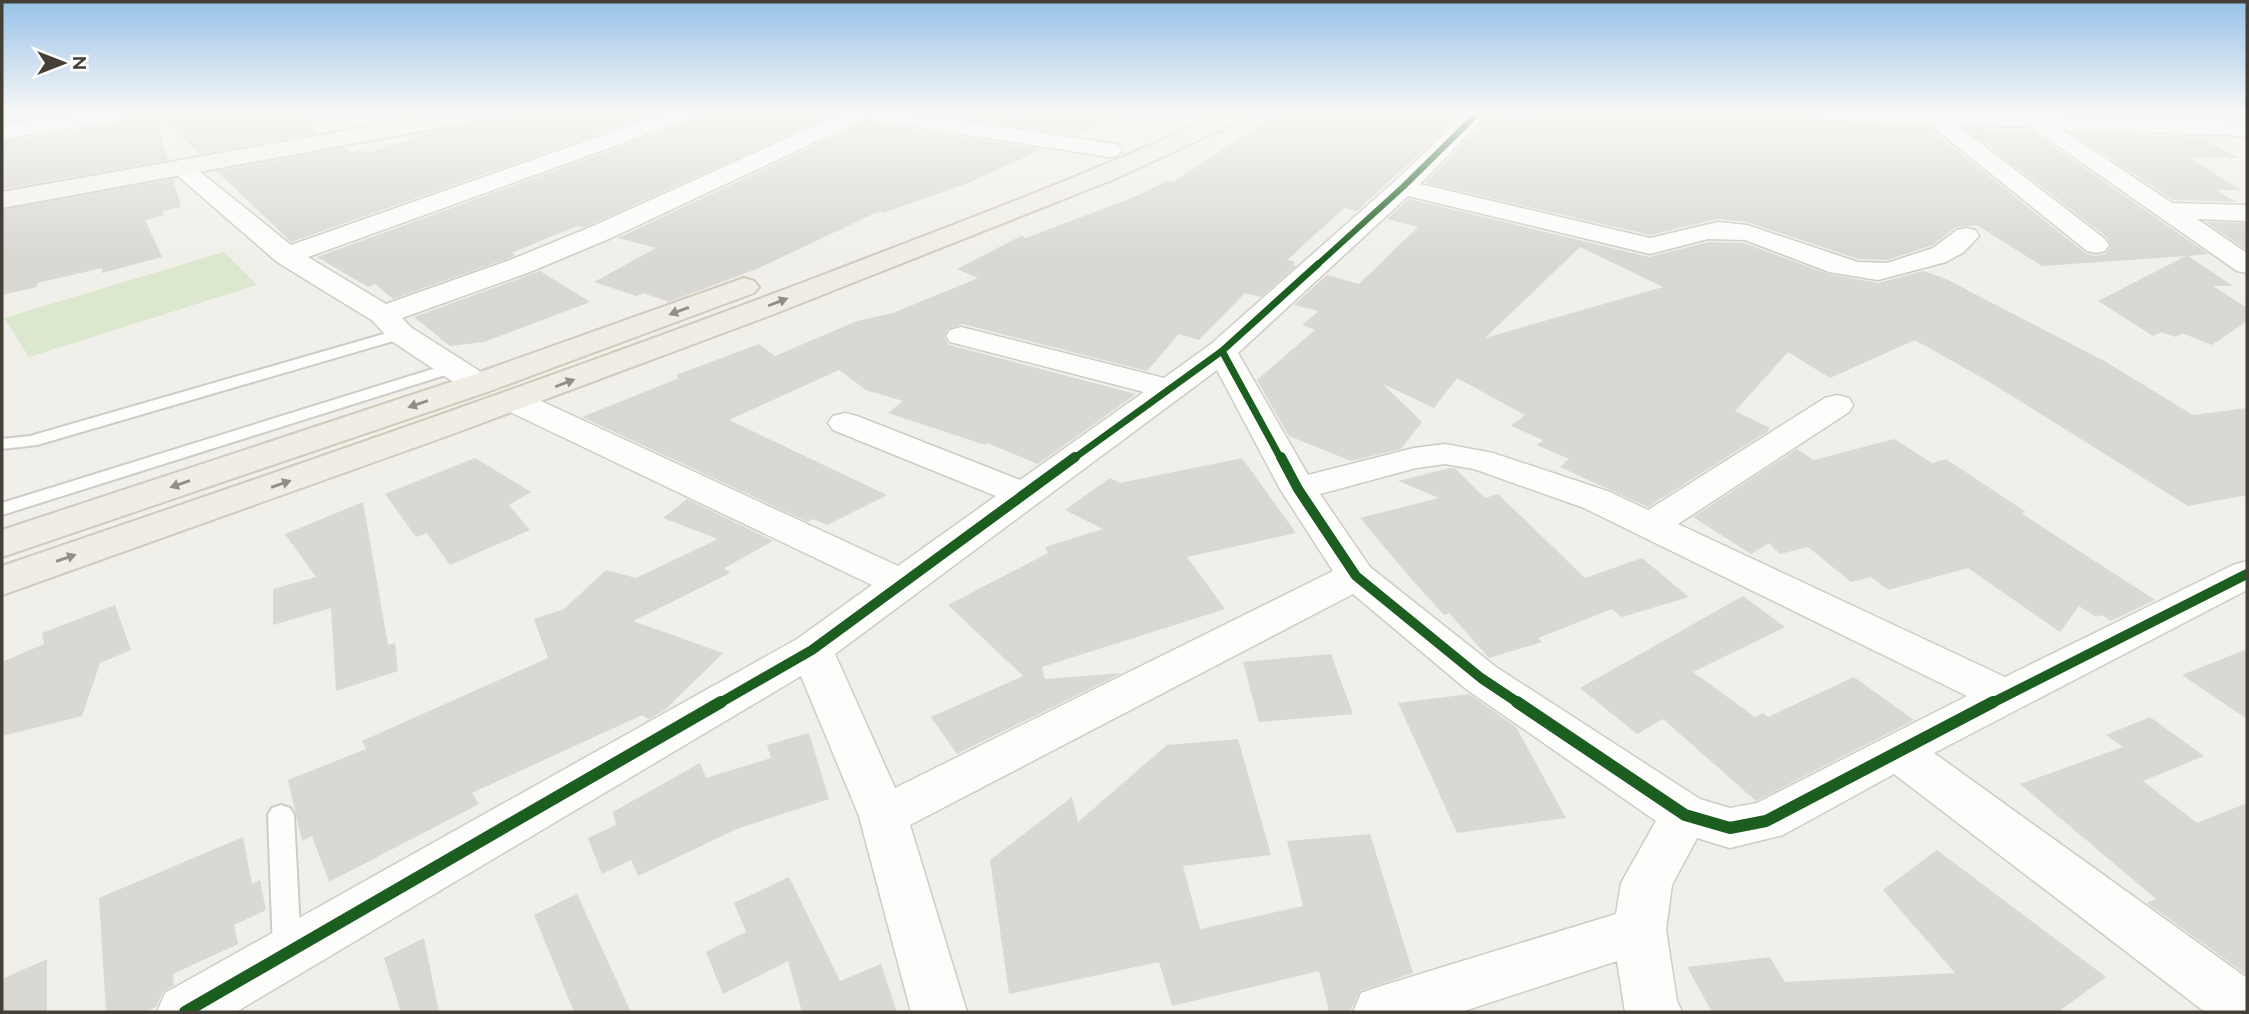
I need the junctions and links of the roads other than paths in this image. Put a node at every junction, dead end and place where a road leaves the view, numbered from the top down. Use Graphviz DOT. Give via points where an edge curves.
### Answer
graph roads {
  1 [pos="223,160"];
  2 [pos="553,160"];
  3 [pos="757,160"];
  4 [pos="1088,160"];
  5 [pos="1138,160"];
  6 [pos="1430,160"];
  7 [pos="1989,160"];
  8 [pos="2093,160"];
  9 [pos="181,168"];
  10 [pos="1403,187"];
  11 [pos="2,200"];
  12 [pos="2163,210"];
  13 [pos="2247,213"];
  14 [pos="961,219"];
  15 [pos="1966,236"];
  16 [pos="2096,245"];
  17 [pos="287,256"];
  18 [pos="2247,265"];
  19 [pos="392,324"];
  20 [pos="961,336"];
  21 [pos="1222,351"];
  22 [pos="465,376"];
  23 [pos="1170,389"];
  24 [pos="516,402"];
  25 [pos="1837,405"];
  26 [pos="845,423"];
  27 [pos="2,444"];
  28 [pos="1298,489"];
  29 [pos="1023,494"];
  30 [pos="2,509"];
  31 [pos="1650,525"];
  32 [pos="2,544"];
  33 [pos="2247,574"];
  34 [pos="1356,576"];
  35 [pos="2,581"];
  36 [pos="901,583"];
  37 [pos="812,650"];
  38 [pos="2005,696"];
  39 [pos="1897,751"];
  40 [pos="281,815"];
  41 [pos="1685,815"];
  42 [pos="883,816"];
  43 [pos="1640,930"];
  44 [pos="287,953"];
  45 [pos="2247,1011"];
  46 [pos="185,1012"];
  47 [pos="939,1012"];
  48 [pos="1381,1012"];
  49 [pos="1654,1012"];
  1 -- 9 [label="street"];
  2 -- 17 [label="street"];
  3 -- 19 [label="street"];
  4 -- 14 [label="main road"];
  5 -- 14 [label="main road"];
  6 -- 10 [label="street"];
  7 -- 16 [label="street"];
  8 -- 12 [label="street"];
  9 -- 11 [label="street"];
  9 -- 17 [label="street"];
  10 -- 15 [label="street" via="1650,246 1670,244 1702,231 1728,230 1830,265 1880,272 1954,248"];
  10 -- 21 [label="street"];
  12 -- 13 [label="street"];
  12 -- 18 [label="street"];
  14 -- 22 [label="main road, one-way"];
  24 -- 14 [label="main road, one-way"];
  17 -- 19 [label="street"];
  19 -- 22 [label="street"];
  19 -- 27 [label="lane" via="32,440"];
  20 -- 23 [label="street"];
  21 -- 23 [label="street"];
  21 -- 28 [label="street"];
  22 -- 30 [label="lane"];
  22 -- 32 [label="main road, one-way"];
  23 -- 29 [label="street"];
  35 -- 24 [label="main road, one-way"];
  24 -- 36 [label="street"];
  25 -- 31 [label="street"];
  26 -- 29 [label="street"];
  28 -- 31 [label="street" via="1445,454 1481,460 1597,500"];
  28 -- 34 [label="street"];
  29 -- 36 [label="street"];
  31 -- 38 [label="street"];
  33 -- 38 [label="street"];
  34 -- 41 [label="street" via="1481,678"];
  34 -- 42 [label="street"];
  36 -- 37 [label="street"];
  37 -- 42 [label="street"];
  37 -- 44 [label="street"];
  38 -- 39 [label="street"];
  39 -- 41 [label="street" via="1766,821 1730,828"];
  39 -- 45 [label="street"];
  40 -- 44 [label="lane"];
  41 -- 43 [label="street" via="1647,883"];
  42 -- 47 [label="street"];
  43 -- 48 [label="street"];
  43 -- 49 [label="street"];
  44 -- 46 [label="street"];
}
